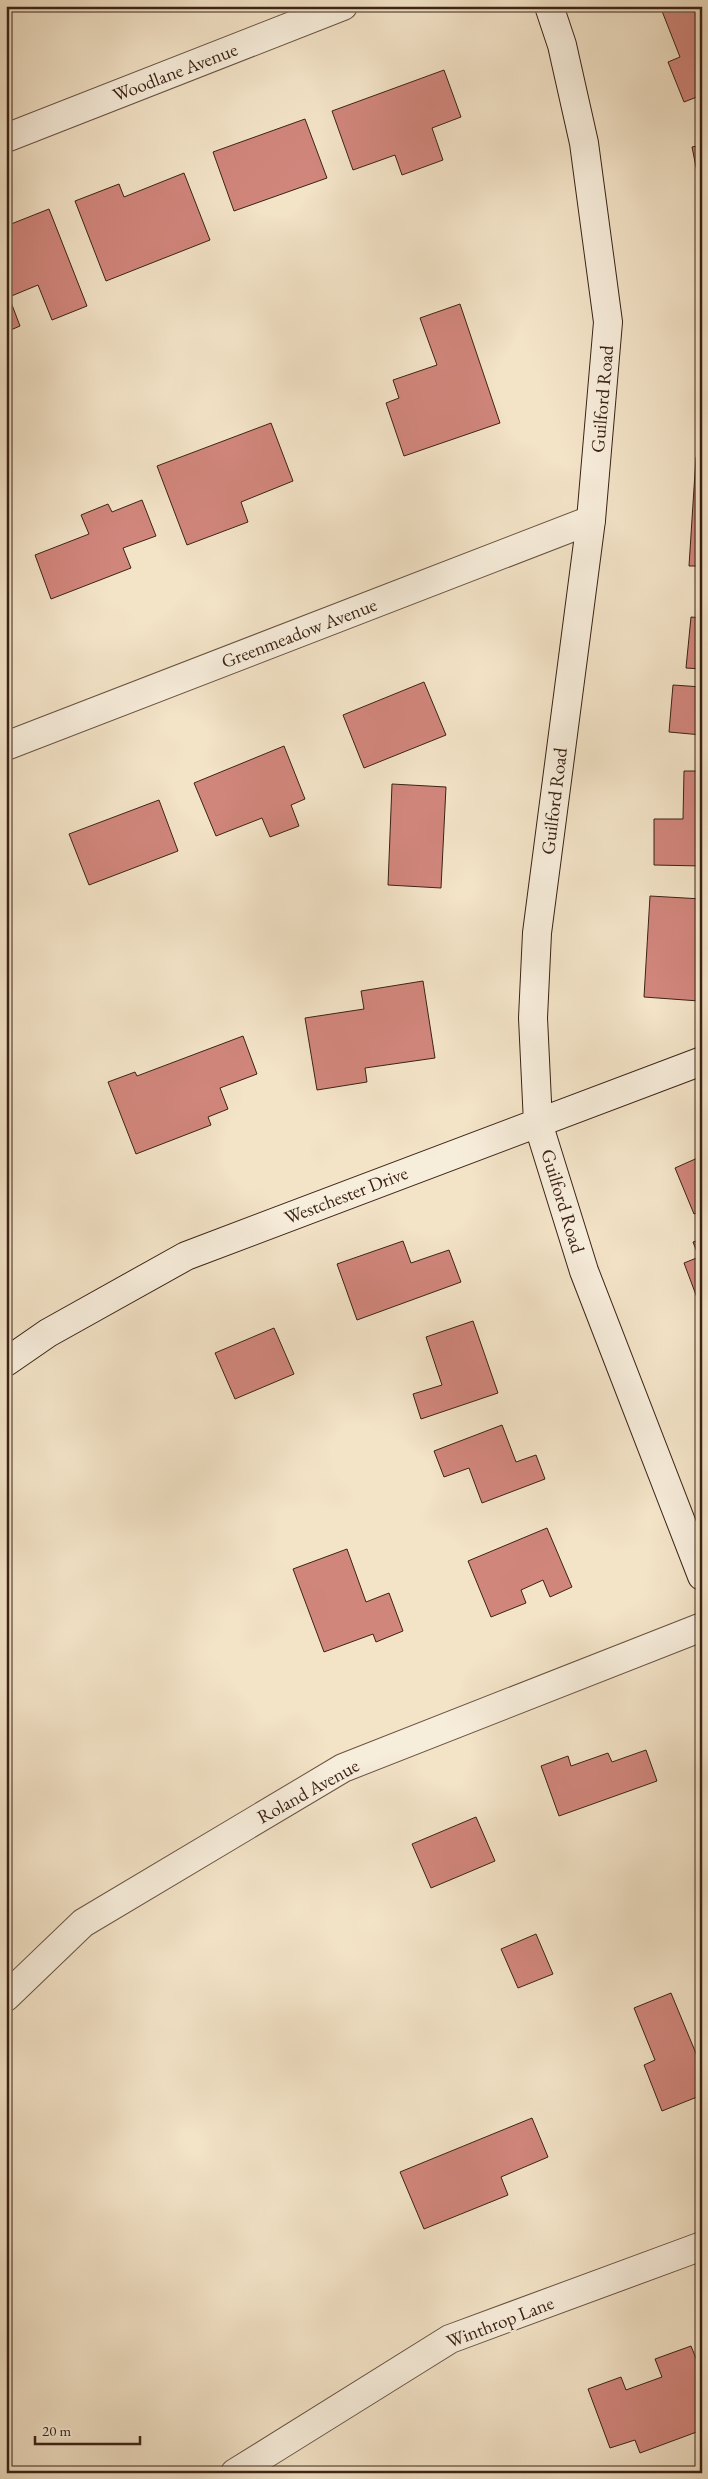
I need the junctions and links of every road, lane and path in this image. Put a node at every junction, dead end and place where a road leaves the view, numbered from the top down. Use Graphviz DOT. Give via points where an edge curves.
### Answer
graph roads {
  1 [pos="343,6"];
  2 [pos="549,6"];
  3 [pos="6,138"];
  4 [pos="591,520"];
  5 [pos="6,746"];
  6 [pos="702,1062"];
  7 [pos="538,1123"];
  8 [pos="6,1362"];
  9 [pos="702,1576"];
  10 [pos="702,1627"];
  11 [pos="6,1997"];
  12 [pos="702,2246"];
  13 [pos="236,2473"];
  1 -- 3 [label="street, Woodlane Avenue"];
  2 -- 4 [label="street, Guilford Road" via="562,45 584,143 608,322"];
  4 -- 5 [label="street, Greenmeadow Avenue"];
  4 -- 7 [label="street, Guilford Road" via="537,933 533,1018"];
  6 -- 7 [label="street, Westchester Drive"];
  7 -- 8 [label="street, Westchester Drive" via="186,1256 48,1333"];
  7 -- 9 [label="street, Guilford Road" via="584,1271"];
  10 -- 11 [label="street, Roland Avenue" via="343,1768 83,1923"];
  12 -- 13 [label="street, Winthrop Lane" via="450,2339"];
}
